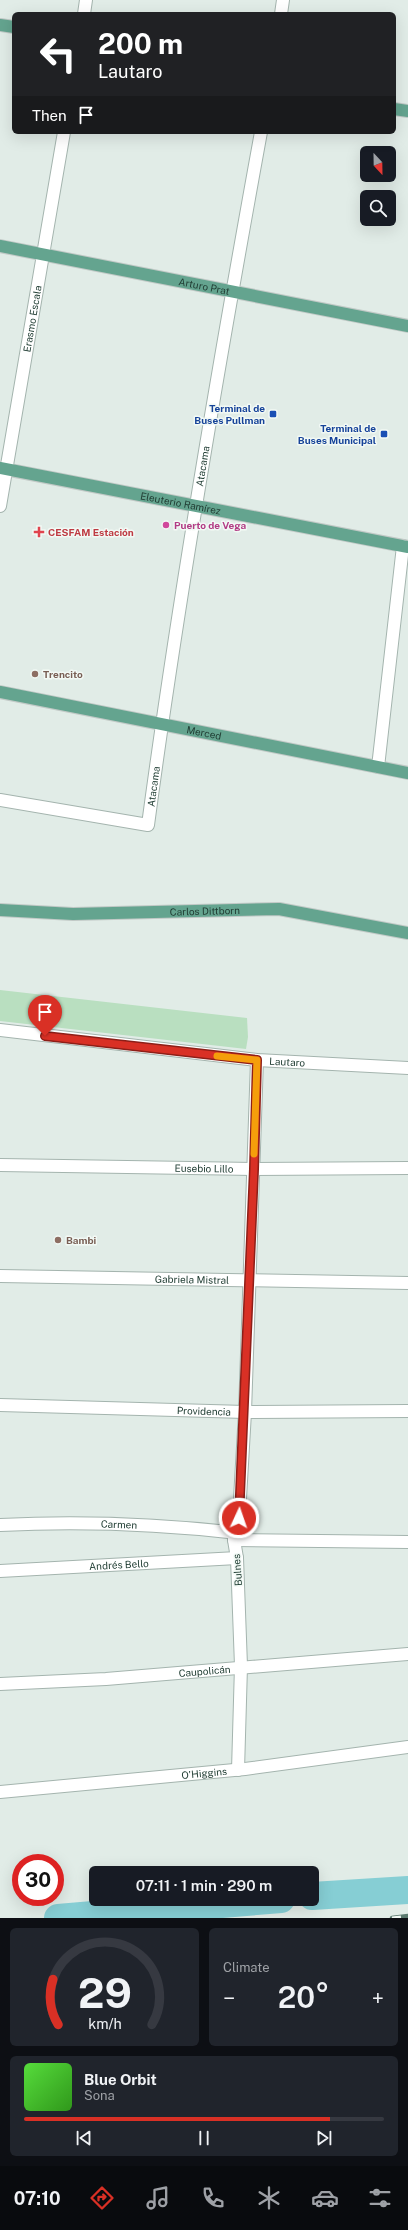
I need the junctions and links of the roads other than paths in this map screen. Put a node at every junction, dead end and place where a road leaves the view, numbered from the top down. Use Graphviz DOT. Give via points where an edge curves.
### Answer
graph roads {
  1 [pos="86,0"];
  2 [pos="283,0"];
  3 [pos="84,12"];
  4 [pos="280,12"];
  5 [pos="0,25"];
  6 [pos="12,28"];
  7 [pos="396,108"];
  8 [pos="408,111"];
  9 [pos="64,134"];
  10 [pos="261,134"];
  11 [pos="0,246"];
  12 [pos="43,254"];
  13 [pos="232,292"];
  14 [pos="408,326"];
  15 [pos="3,469"];
  16 [pos="0,506"];
  17 [pos="196,506"];
  18 [pos="406,546"];
  19 [pos="0,692"];
  20 [pos="161,724"];
  21 [pos="378,767"];
  22 [pos="408,773"];
  23 [pos="0,800"];
  24 [pos="0,910"];
  25 [pos="408,933"];
  26 [pos="0,1030"];
  27 [pos="257,1060"];
  28 [pos="408,1068"];
  29 [pos="0,1165"];
  30 [pos="408,1168"];
  31 [pos="254,1169"];
  32 [pos="0,1276"];
  33 [pos="248,1281"];
  34 [pos="408,1283"];
  35 [pos="0,1405"];
  36 [pos="408,1411"];
  37 [pos="245,1412"];
  38 [pos="0,1525"];
  39 [pos="236,1536"];
  40 [pos="408,1542"];
  41 [pos="237,1558"];
  42 [pos="0,1571"];
  43 [pos="408,1654"];
  44 [pos="241,1666"];
  45 [pos="0,1684"];
  46 [pos="408,1747"];
  47 [pos="238,1770"];
  48 [pos="0,1792"];
  1 -- 3 [label="street"];
  2 -- 4 [label="street"];
  5 -- 6 [label="main road"];
  7 -- 8 [label="main road"];
  9 -- 12 [label="street, Erasmo Escala"];
  10 -- 13 [label="street, Atacama"];
  11 -- 12 [label="main road, Arturo Prat"];
  12 -- 13 [label="main road, Arturo Prat"];
  12 -- 15 [label="street, Erasmo Escala"];
  13 -- 14 [label="main road, Arturo Prat"];
  13 -- 17 [label="street, Atacama"];
  15 -- 16 [label="street, Erasmo Escala"];
  15 -- 17 [label="main road, Eleuterio Ramírez"];
  17 -- 18 [label="main road, Eleuterio Ramírez"];
  17 -- 20 [label="street, Atacama"];
  18 -- 21 [label="street"];
  19 -- 20 [label="main road, Merced"];
  20 -- 21 [label="main road, Merced"];
  20 -- 23 [label="street, Atacama" via="148,825"];
  21 -- 22 [label="main road, Merced"];
  24 -- 25 [label="main road, Carlos Dittborn" via="72,914 279,909"];
  26 -- 27 [label="street, Lautaro"];
  27 -- 28 [label="street, Lautaro"];
  27 -- 31 [label="street, Bulnes"];
  29 -- 31 [label="street, Eusebio Lillo"];
  30 -- 31 [label="street, Eusebio Lillo"];
  31 -- 33 [label="street, Bulnes"];
  32 -- 33 [label="street, Gabriela Mistral"];
  33 -- 34 [label="street, Gabriela Mistral"];
  33 -- 37 [label="street, Bulnes"];
  35 -- 37 [label="street, Providencia"];
  36 -- 37 [label="street, Providencia"];
  37 -- 39 [label="street, Bulnes"];
  38 -- 39 [label="street, Carmen" via="41,1523 178,1527"];
  39 -- 40 [label="street, Carmen"];
  39 -- 41 [label="street, Bulnes"];
  41 -- 42 [label="street, Andrés Bello"];
  41 -- 44 [label="street, Bulnes"];
  43 -- 44 [label="street, Caupolicán"];
  44 -- 45 [label="street, Caupolicán"];
  44 -- 47 [label="street, Bulnes"];
  46 -- 47 [label="street, O'Higgins"];
  47 -- 48 [label="street, O'Higgins"];
}
